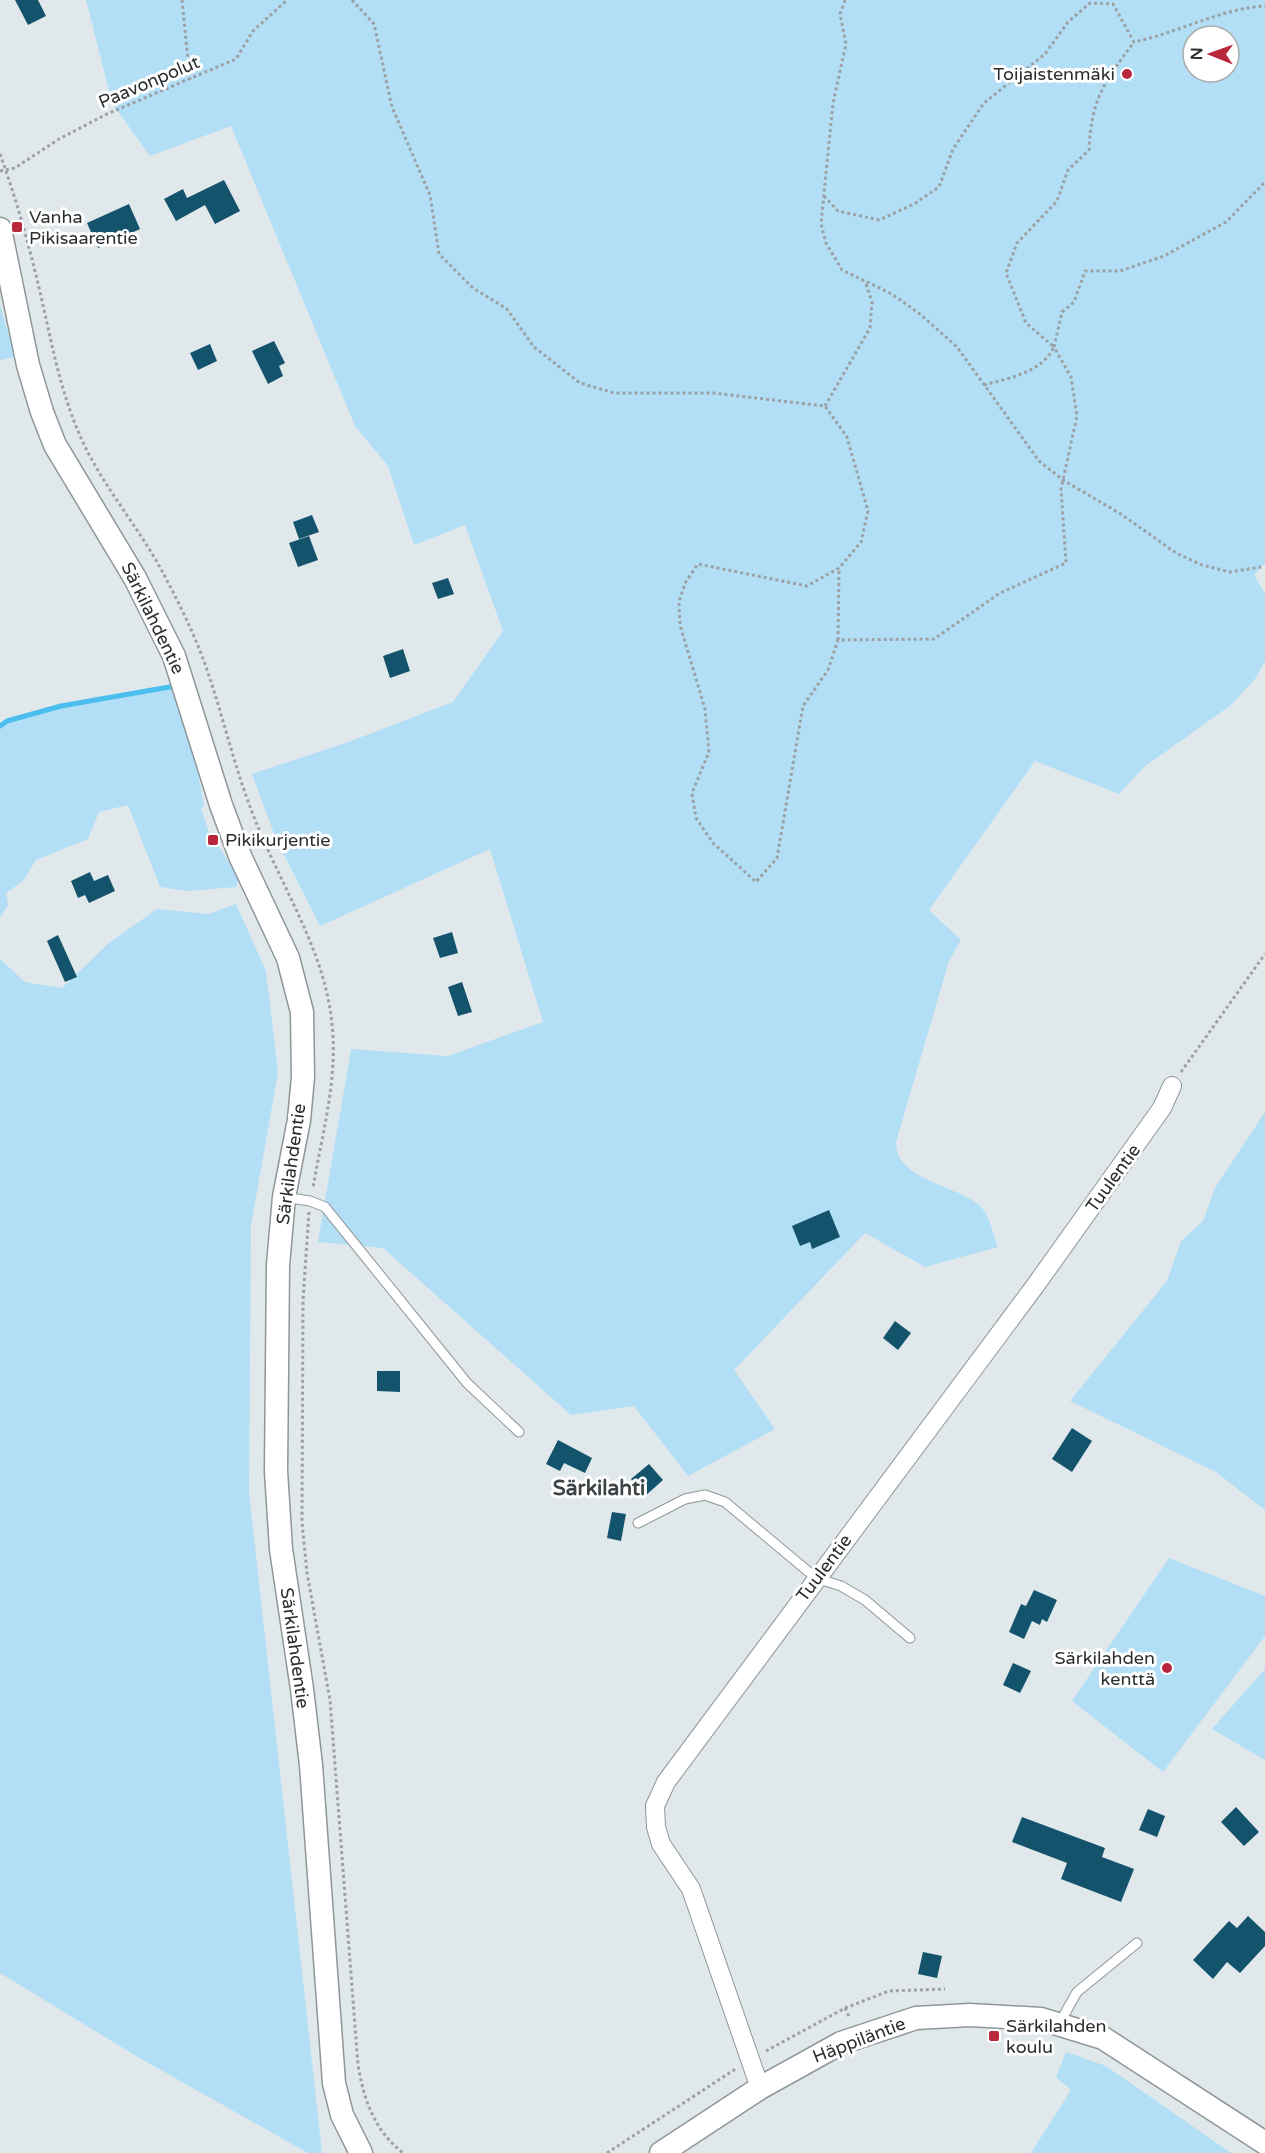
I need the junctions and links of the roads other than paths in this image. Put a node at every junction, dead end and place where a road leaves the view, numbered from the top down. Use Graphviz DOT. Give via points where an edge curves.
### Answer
graph roads {
  1 [pos="0,229"];
  2 [pos="1172,1086"];
  3 [pos="284,1197"];
  4 [pos="519,1432"];
  5 [pos="638,1523"];
  6 [pos="816,1578"];
  7 [pos="910,1638"];
  8 [pos="1137,1942"];
  9 [pos="1059,2024"];
  10 [pos="760,2088"];
  11 [pos="1265,2143"];
  12 [pos="361,2153"];
  13 [pos="661,2153"];
  1 -- 3 [label="street, Särkilahdentie" via="28,365 42,412 55,444 160,626 186,687 231,833 296,982 303,1011 305,1054 299,1119"];
  2 -- 6 [label="street, Tuulentie" via="1162,1108 1041,1277"];
  3 -- 4 [label="lane" via="325,1207 467,1383"];
  3 -- 12 [label="street, Särkilahdentie" via="276,1314 276,1471 281,1549 311,1765 334,2083 342,2115"];
  5 -- 6 [label="lane" via="685,1499 705,1495 725,1502"];
  6 -- 7 [label="lane" via="865,1600"];
  6 -- 10 [label="street, Tuulentie" via="666,1782 655,1806 662,1844 691,1889"];
  8 -- 9 [label="lane" via="1077,1992"];
  9 -- 10 [label="street, Häppiläntie" via="995,2015 916,2018 842,2043"];
  9 -- 11 [label="street, Häppiläntie" via="1103,2038"];
  10 -- 13 [label="street, Häppiläntie"];
}
